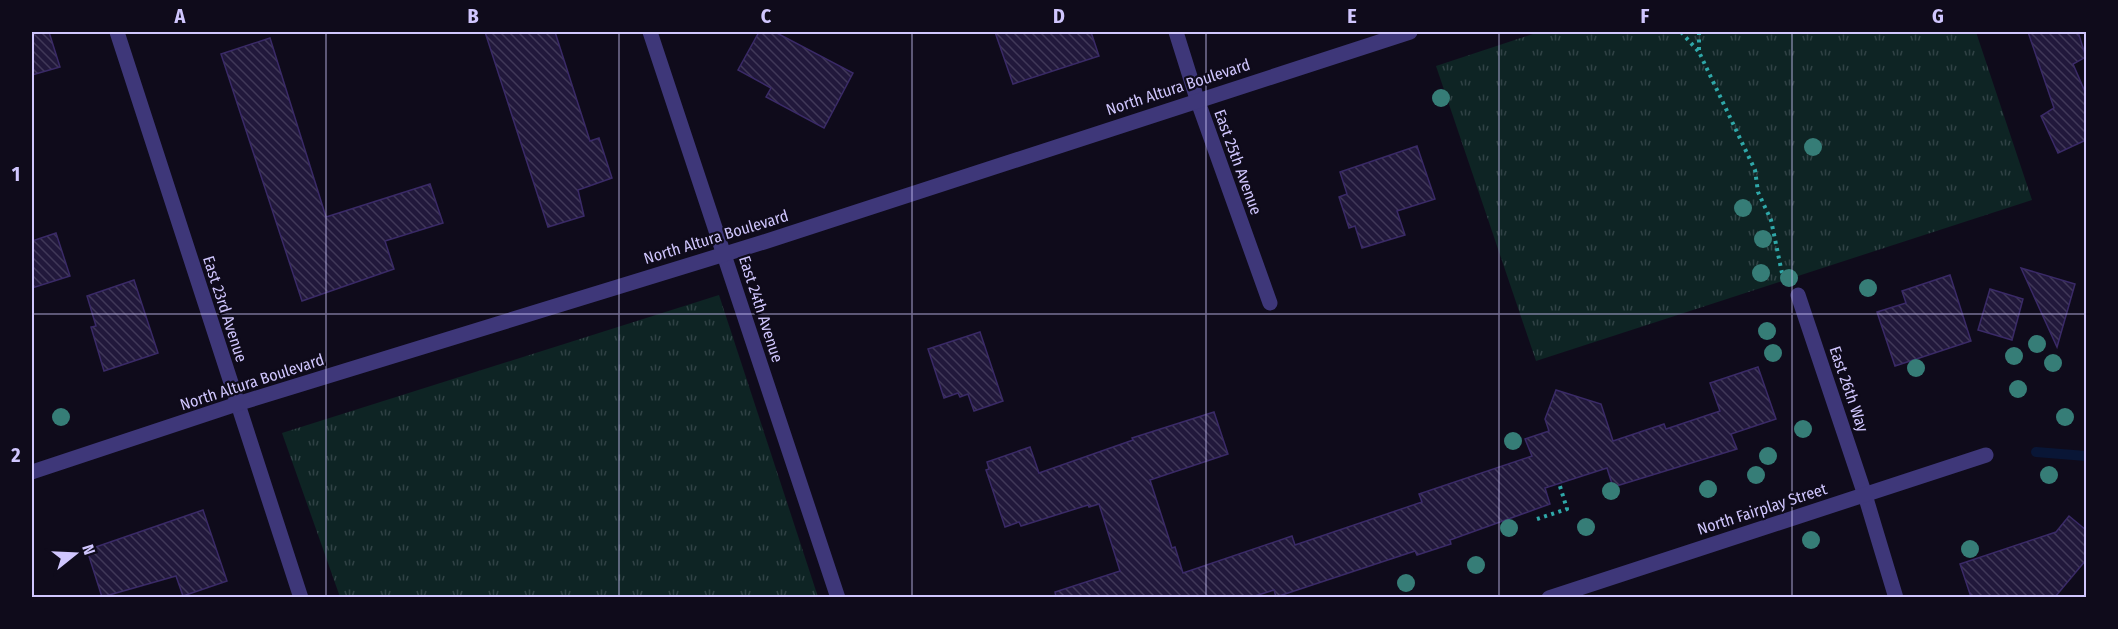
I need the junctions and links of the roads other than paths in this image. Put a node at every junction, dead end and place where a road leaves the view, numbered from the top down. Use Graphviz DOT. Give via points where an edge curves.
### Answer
graph roads {
  1 [pos="117,32"];
  2 [pos="650,32"];
  3 [pos="1176,32"];
  4 [pos="1410,32"];
  5 [pos="1197,99"];
  6 [pos="723,254"];
  7 [pos="1798,295"];
  8 [pos="1270,303"];
  9 [pos="237,404"];
  10 [pos="1986,455"];
  11 [pos="32,472"];
  12 [pos="1865,495"];
  13 [pos="301,597"];
  14 [pos="838,597"];
  15 [pos="1549,597"];
  16 [pos="1896,597"];
  1 -- 9 [label="street, East 23rd Avenue"];
  2 -- 6 [label="street, East 24th Avenue"];
  3 -- 5 [label="street, East 25th Avenue"];
  4 -- 5 [label="street, North Altura Boulevard"];
  5 -- 6 [label="street, North Altura Boulevard"];
  5 -- 8 [label="street, East 25th Avenue"];
  6 -- 9 [label="street, North Altura Boulevard"];
  6 -- 14 [label="street, East 24th Avenue"];
  7 -- 12 [label="street, East 26th Way"];
  9 -- 11 [label="street, North Altura Boulevard"];
  9 -- 13 [label="street, East 23rd Avenue"];
  10 -- 12 [label="street, North Fairplay Street"];
  12 -- 15 [label="street, North Fairplay Street"];
  12 -- 16 [label="street, East 26th Way"];
}
